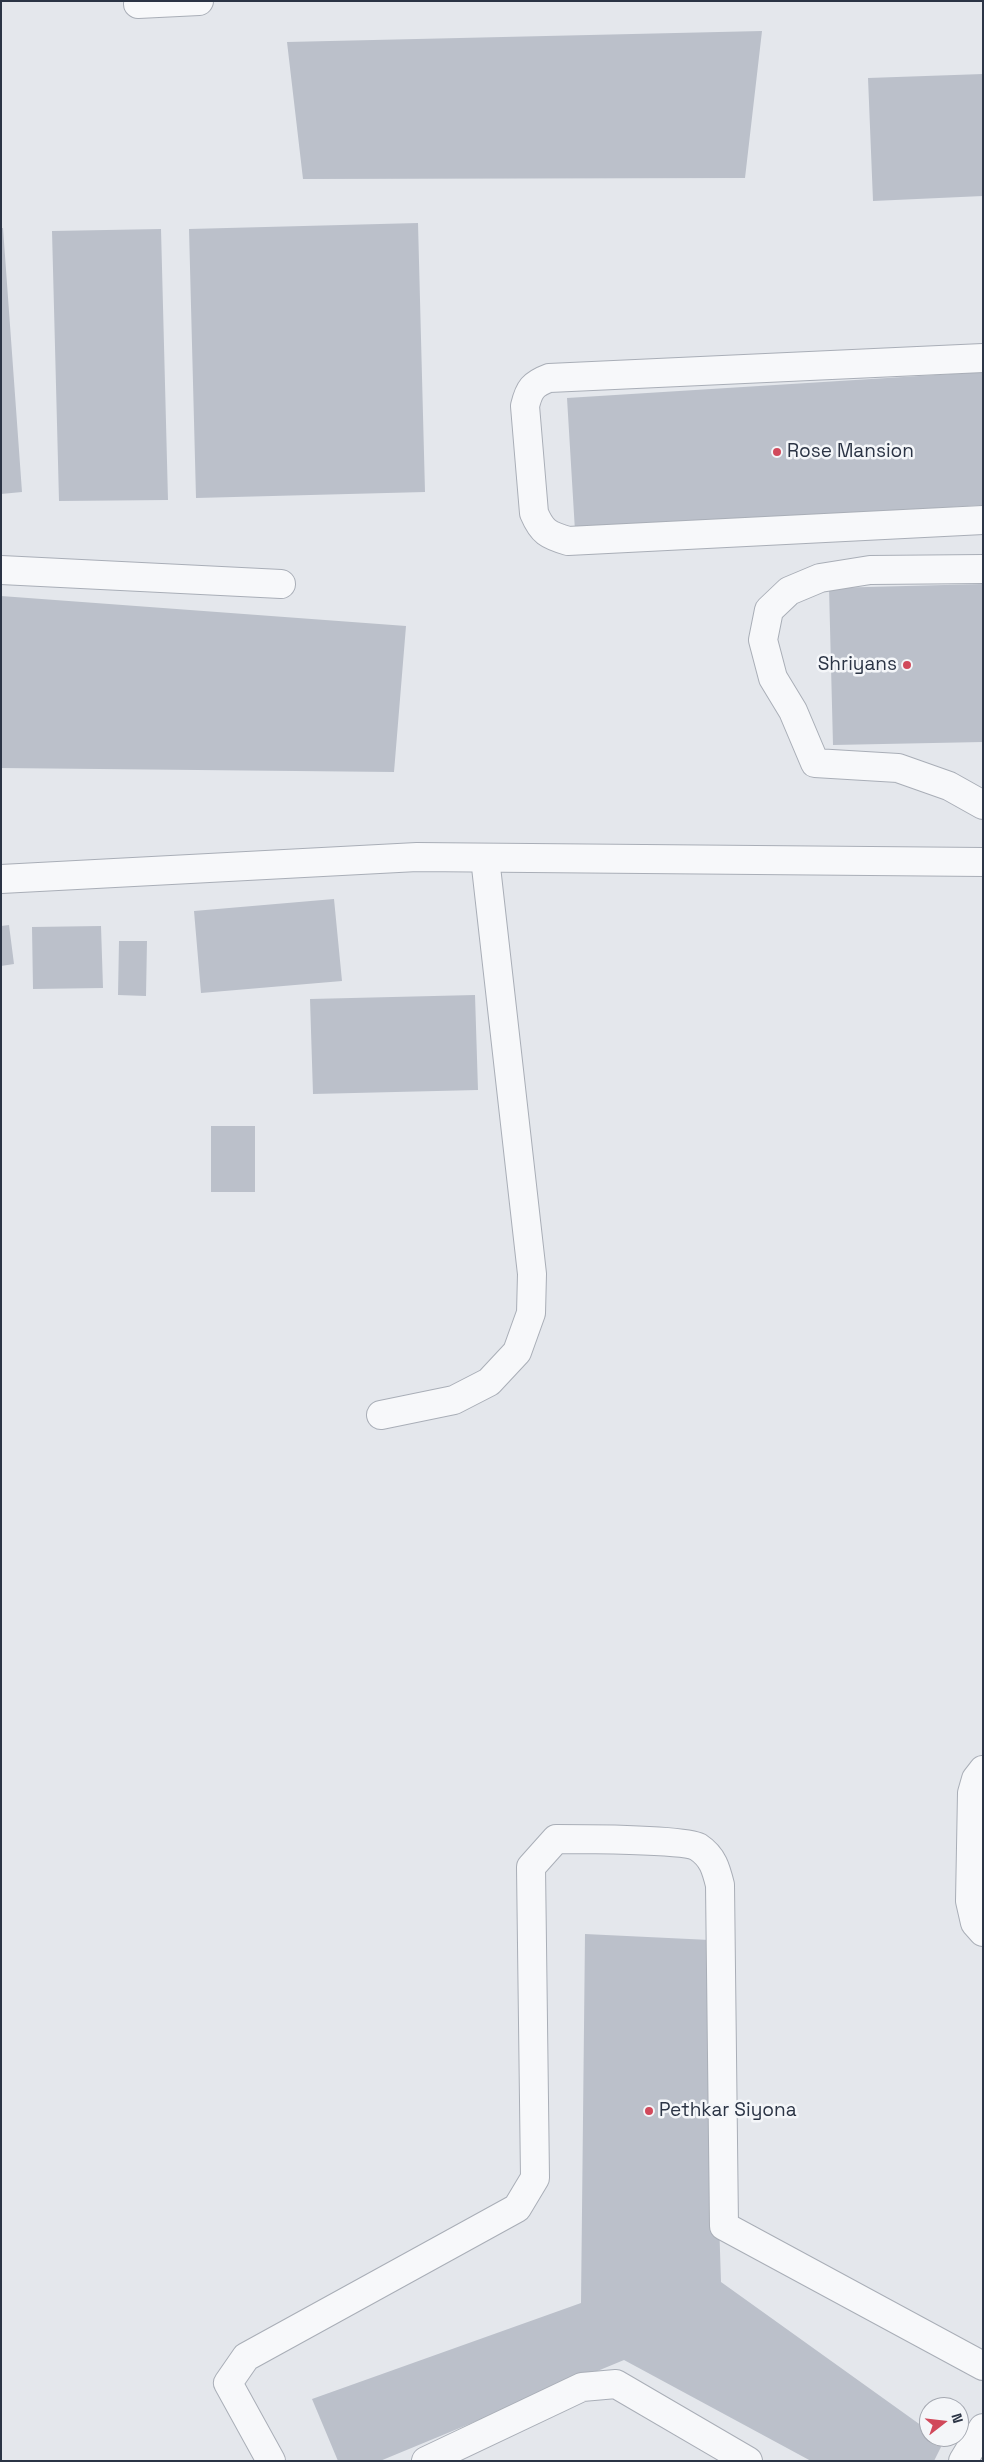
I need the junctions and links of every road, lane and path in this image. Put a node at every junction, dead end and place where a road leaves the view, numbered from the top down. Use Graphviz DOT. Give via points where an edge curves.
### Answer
graph roads {
  1 [pos="199,1"];
  2 [pos="138,4"];
  3 [pos="983,358"];
  4 [pos="983,520"];
  5 [pos="983,569"];
  6 [pos="1,570"];
  7 [pos="281,584"];
  8 [pos="983,805"];
  9 [pos="485,858"];
  10 [pos="983,862"];
  11 [pos="1,879"];
  12 [pos="381,1414"];
  13 [pos="983,1770"];
  14 [pos="983,1932"];
  15 [pos="983,2366"];
  16 [pos="983,2428"];
  17 [pos="271,2461"];
  18 [pos="426,2461"];
  19 [pos="748,2461"];
  20 [pos="963,2461"];
  1 -- 2 [label="street"];
  3 -- 4 [label="street" via="549,378 536,383 528,392 525,406 534,512 540,528 568,541"];
  5 -- 8 [label="street" via="870,570 820,578 789,591 770,610 763,640 773,678 793,711 815,763 898,768 950,786"];
  6 -- 7 [label="street"];
  9 -- 10 [label="street"];
  9 -- 11 [label="street" via="417,857"];
  9 -- 12 [label="street" via="532,1274 531,1313 516,1352 489,1382 454,1400"];
  13 -- 14 [label="street" via="972,1793 970,1901 975,1923"];
  15 -- 17 [label="street" via="724,2226 720,1885 714,1862 696,1846 556,1838 531,1866 535,2178 517,2208 246,2357 228,2383"];
  16 -- 20 [label="street"];
  18 -- 19 [label="street" via="582,2387 616,2384"];
}
